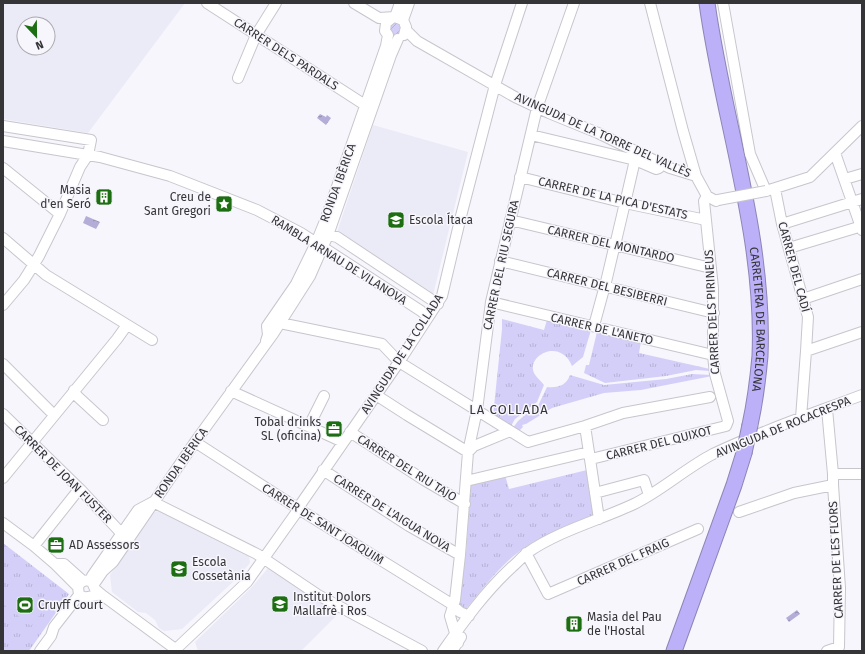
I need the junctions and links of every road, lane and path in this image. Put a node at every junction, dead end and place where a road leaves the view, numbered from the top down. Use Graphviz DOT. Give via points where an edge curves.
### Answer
graph roads {
  1 [pos="208,3"];
  2 [pos="276,3"];
  3 [pos="354,3"];
  4 [pos="400,3"];
  5 [pos="409,3"];
  6 [pos="522,3"];
  7 [pos="574,3"];
  8 [pos="650,3"];
  9 [pos="706,3"];
  10 [pos="723,3"];
  11 [pos="379,18"];
  12 [pos="397,19"];
  13 [pos="406,30"];
  14 [pos="386,31"];
  15 [pos="256,35"];
  16 [pos="399,39"];
  17 [pos="417,41"];
  18 [pos="238,78"];
  19 [pos="494,85"];
  20 [pos="365,106"];
  21 [pos="537,108"];
  22 [pos="3,126"];
  23 [pos="862,126"];
  24 [pos="598,133"];
  25 [pos="531,135"];
  26 [pos="3,141"];
  27 [pos="835,153"];
  28 [pos="88,155"];
  29 [pos="635,160"];
  30 [pos="3,168"];
  31 [pos="862,174"];
  32 [pos="696,176"];
  33 [pos="520,177"];
  34 [pos="845,179"];
  35 [pos="770,190"];
  36 [pos="711,199"];
  37 [pos="857,200"];
  38 [pos="60,214"];
  39 [pos="510,220"];
  40 [pos="706,220"];
  41 [pos="782,224"];
  42 [pos="862,227"];
  43 [pos="328,235"];
  44 [pos="3,238"];
  45 [pos="320,245"];
  46 [pos="789,248"];
  47 [pos="500,261"];
  48 [pos="34,265"];
  49 [pos="711,268"];
  50 [pos="862,279"];
  51 [pos="803,299"];
  52 [pos="491,302"];
  53 [pos="438,304"];
  54 [pos="3,305"];
  55 [pos="714,313"];
  56 [pos="428,317"];
  57 [pos="595,322"];
  58 [pos="280,323"];
  59 [pos="127,325"];
  60 [pos="862,332"];
  61 [pos="152,340"];
  62 [pos="264,345"];
  63 [pos="386,348"];
  64 [pos="407,350"];
  65 [pos="806,351"];
  66 [pos="713,355"];
  67 [pos="399,362"];
  68 [pos="3,364"];
  69 [pos="74,390"];
  70 [pos="231,391"];
  71 [pos="376,395"];
  72 [pos="324,396"];
  73 [pos="862,396"];
  74 [pos="710,397"];
  75 [pos="827,409"];
  76 [pos="477,410"];
  77 [pos="50,411"];
  78 [pos="3,414"];
  79 [pos="801,418"];
  80 [pos="103,420"];
  81 [pos="309,426"];
  82 [pos="585,426"];
  83 [pos="726,426"];
  84 [pos="510,431"];
  85 [pos="350,432"];
  86 [pos="195,442"];
  87 [pos="343,442"];
  88 [pos="31,443"];
  89 [pos="468,452"];
  90 [pos="590,456"];
  91 [pos="323,470"];
  92 [pos="833,474"];
  93 [pos="862,474"];
  94 [pos="3,478"];
  95 [pos="466,481"];
  96 [pos="833,485"];
  97 [pos="78,491"];
  98 [pos="595,493"];
  99 [pos="649,495"];
  100 [pos="154,502"];
  101 [pos="464,504"];
  102 [pos="298,508"];
  103 [pos="739,512"];
  104 [pos="599,519"];
  105 [pos="3,523"];
  106 [pos="698,529"];
  107 [pos="122,534"];
  108 [pos="34,546"];
  109 [pos="526,554"];
  110 [pos="460,555"];
  111 [pos="263,560"];
  112 [pos="89,589"];
  113 [pos="452,604"];
  114 [pos="469,616"];
  115 [pos="455,643"];
  116 [pos="674,649"];
  117 [pos="177,650"];
  118 [pos="40,651"];
  119 [pos="422,651"];
  120 [pos="443,651"];
  121 [pos="827,651"];
  1 -- 15 [label="street, CARRER DELS PARDALS"];
  2 -- 15 [label="street"];
  3 -- 11 [label="street"];
  4 -- 12 [label="street, RONDA IBÈRICA"];
  5 -- 12 [label="street, RONDA IBÈRICA"];
  6 -- 19 [label="street, AVINGUDA DE LA COLLADA"];
  7 -- 21 [label="street, CARRER DEL RIU SEGURA"];
  8 -- 32 [label="street"];
  9 -- 116 [label="highway, CARRETERA DE BARCELONA, bridge" via="746,205 757,284 760,354 754,405 744,453"];
  10 -- 35 [label="street, CARRER DEL CADÍ" via="750,154"];
  11 -- 12 [label="street"];
  11 -- 14 [label="street"];
  12 -- 13 [label="street" via="406,25"];
  12 -- 14 [label="street, RONDA IBÈRICA" via="388,20"];
  13 -- 16 [label="street, RONDA IBÈRICA"];
  13 -- 17 [label="street, AVINGUDA DE LA TORRE DEL VALLÈS"];
  14 -- 16 [label="street" via="392,38"];
  14 -- 20 [label="street, RONDA IBÈRICA" via="386,46"];
  15 -- 18 [label="street"];
  15 -- 20 [label="street, CARRER DELS PARDALS"];
  16 -- 17 [label="street, AVINGUDA DE LA TORRE DEL VALLÈS"];
  16 -- 43 [label="street, RONDA IBÈRICA" via="391,55"];
  17 -- 19 [label="street, AVINGUDA DE LA TORRE DEL VALLÈS"];
  19 -- 21 [label="street, AVINGUDA DE LA TORRE DEL VALLÈS"];
  19 -- 53 [label="street, AVINGUDA DE LA COLLADA"];
  20 -- 45 [label="street, RONDA IBÈRICA"];
  21 -- 24 [label="street, AVINGUDA DE LA TORRE DEL VALLÈS"];
  21 -- 25 [label="street, CARRER DEL RIU SEGURA"];
  22 -- 28 [label="street" via="91,140"];
  23 -- 27 [label="street"];
  24 -- 29 [label="street" via="659,168"];
  24 -- 32 [label="street, AVINGUDA DE LA TORRE DEL VALLÈS" via="670,168"];
  25 -- 29 [label="street"];
  25 -- 33 [label="street, CARRER DEL RIU SEGURA"];
  26 -- 28 [label="street, RAMBLA ARNAU DE VILANOVA"];
  27 -- 34 [label="street"];
  27 -- 35 [label="street" via="810,177"];
  28 -- 38 [label="street" via="80,167"];
  28 -- 45 [label="street, RAMBLA ARNAU DE VILANOVA" via="170,176 210,191 257,210"];
  29 -- 57 [label="street"];
  30 -- 38 [label="street"];
  31 -- 34 [label="street"];
  32 -- 36 [label="street, AVINGUDA DE LA TORRE DEL VALLÈS"];
  33 -- 39 [label="street, CARRER DEL RIU SEGURA"];
  33 -- 40 [label="street, CARRER DE LA PICA D'ESTATS"];
  34 -- 37 [label="street"];
  35 -- 36 [label="street, bridge"];
  35 -- 41 [label="street, CARRER DEL CADÍ"];
  36 -- 40 [label="street, CARRER DELS PIRINEUS" via="704,201"];
  37 -- 41 [label="street"];
  37 -- 42 [label="street"];
  38 -- 48 [label="street"];
  39 -- 47 [label="street, CARRER DEL RIU SEGURA"];
  39 -- 49 [label="street, CARRER DEL MONTARDO"];
  40 -- 49 [label="street, CARRER DELS PIRINEUS"];
  41 -- 46 [label="street, CARRER DEL CADÍ"];
  42 -- 46 [label="street"];
  43 -- 45 [label="street, RONDA IBÈRICA"];
  43 -- 53 [label="street, RAMBLA ARNAU DE VILANOVA" via="337,237"];
  44 -- 48 [label="street"];
  45 -- 56 [label="street, RAMBLA ARNAU DE VILANOVA"];
  45 -- 58 [label="street, RONDA IBÈRICA" via="303,288"];
  45 -- 62 [label="street, RONDA IBÈRICA" via="267,326 268,334"];
  46 -- 51 [label="street, CARRER DEL CADÍ"];
  47 -- 52 [label="street, CARRER DEL RIU SEGURA"];
  47 -- 55 [label="street, CARRER DEL BESIBERRI"];
  48 -- 54 [label="street"];
  48 -- 59 [label="street"];
  49 -- 55 [label="street, CARRER DELS PIRINEUS"];
  50 -- 51 [label="street"];
  51 -- 65 [label="street, CARRER DEL CADÍ" via="808,317"];
  52 -- 66 [label="street, CARRER DE L'ANETO"];
  52 -- 76 [label="street, CARRER DEL RIU SEGURA"];
  53 -- 56 [label="street, AVINGUDA DE LA COLLADA"];
  55 -- 66 [label="street, CARRER DELS PIRINEUS"];
  56 -- 64 [label="street, AVINGUDA DE LA COLLADA"];
  58 -- 62 [label="street, RONDA IBÈRICA"];
  58 -- 63 [label="street" via="382,344"];
  59 -- 61 [label="street"];
  59 -- 69 [label="street"];
  60 -- 65 [label="street"];
  62 -- 70 [label="street, RONDA IBÈRICA"];
  63 -- 64 [label="street"];
  63 -- 67 [label="street"];
  64 -- 67 [label="street, AVINGUDA DE LA COLLADA"];
  65 -- 79 [label="street, CARRER DEL CADÍ"];
  66 -- 83 [label="street, CARRER DELS PIRINEUS" via="714,374 728,421"];
  67 -- 71 [label="street, AVINGUDA DE LA COLLADA"];
  67 -- 76 [label="street"];
  68 -- 77 [label="street"];
  69 -- 80 [label="street"];
  69 -- 88 [label="street"];
  70 -- 81 [label="street, CARRER DEL RIU TAJO"];
  70 -- 86 [label="street, RONDA IBÈRICA"];
  71 -- 85 [label="street, AVINGUDA DE LA COLLADA"];
  71 -- 89 [label="street"];
  72 -- 81 [label="street"];
  73 -- 75 [label="street, AVINGUDA DE ROCACRESPA"];
  74 -- 82 [label="street" via="623,413"];
  75 -- 79 [label="street, AVINGUDA DE ROCACRESPA"];
  75 -- 92 [label="street"];
  76 -- 84 [label="street"];
  76 -- 89 [label="street, CARRER DEL RIU SEGURA"];
  78 -- 88 [label="street, CARRER DE JOAN FUSTER"];
  79 -- 99 [label="street, AVINGUDA DE ROCACRESPA" via="712,455"];
  81 -- 87 [label="street, CARRER DEL RIU TAJO"];
  82 -- 84 [label="street" via="528,442"];
  82 -- 90 [label="street"];
  83 -- 90 [label="street, CARRER DEL QUIXOT"];
  84 -- 89 [label="street" via="474,446"];
  85 -- 87 [label="street, AVINGUDA DE LA COLLADA"];
  85 -- 101 [label="street, CARRER DEL RIU TAJO"];
  86 -- 100 [label="street, RONDA IBÈRICA"];
  86 -- 102 [label="street, CARRER DE SANT JOAQUIM"];
  87 -- 91 [label="street, AVINGUDA DE LA COLLADA"];
  88 -- 94 [label="street"];
  88 -- 97 [label="street, CARRER DE JOAN FUSTER"];
  89 -- 95 [label="street, CARRER DEL RIU SEGURA"];
  90 -- 95 [label="street, CARRER DEL QUIXOT"];
  90 -- 98 [label="street"];
  91 -- 102 [label="street, AVINGUDA DE LA COLLADA"];
  91 -- 110 [label="street, CARRER DE L'AIGUA NOVA" via="409,526"];
  92 -- 93 [label="street"];
  92 -- 96 [label="street"];
  95 -- 101 [label="street, CARRER DEL RIU SEGURA"];
  96 -- 103 [label="street" via="794,493"];
  96 -- 121 [label="street, CARRER DE LES FLORS" via="840,588 839,647"];
  97 -- 107 [label="street, CARRER DE JOAN FUSTER"];
  97 -- 108 [label="street"];
  98 -- 99 [label="street" via="644,480"];
  98 -- 104 [label="street"];
  99 -- 104 [label="street, AVINGUDA DE ROCACRESPA"];
  100 -- 107 [label="street, RONDA IBÈRICA" via="138,510"];
  100 -- 111 [label="street" via="257,554"];
  100 -- 112 [label="street, RONDA IBÈRICA" via="113,562"];
  101 -- 110 [label="street, CARRER DEL RIU SEGURA"];
  102 -- 111 [label="street, AVINGUDA DE LA COLLADA"];
  102 -- 113 [label="street, CARRER DE SANT JOAQUIM"];
  104 -- 109 [label="street, AVINGUDA DE ROCACRESPA" via="560,535"];
  105 -- 108 [label="street"];
  106 -- 109 [label="street, CARRER DEL FRAIG" via="548,594"];
  107 -- 112 [label="street, RONDA IBÈRICA"];
  108 -- 112 [label="street" via="55,564 64,564"];
  109 -- 114 [label="street, AVINGUDA DE ROCACRESPA" via="498,580"];
  110 -- 113 [label="street, CARRER DEL RIU SEGURA"];
  111 -- 117 [label="street, AVINGUDA DE LA COLLADA" via="247,582"];
  111 -- 119 [label="street" via="270,562 318,595"];
  112 -- 117 [label="street"];
  112 -- 118 [label="street" via="54,627"];
  113 -- 114 [label="street, CARRER DE SANT JOAQUIM"];
  113 -- 115 [label="street, CARRER DEL RIU SEGURA" via="450,616"];
  114 -- 115 [label="street, AVINGUDA DE ROCACRESPA"];
  115 -- 120 [label="street, AVINGUDA DE ROCACRESPA"];
}
